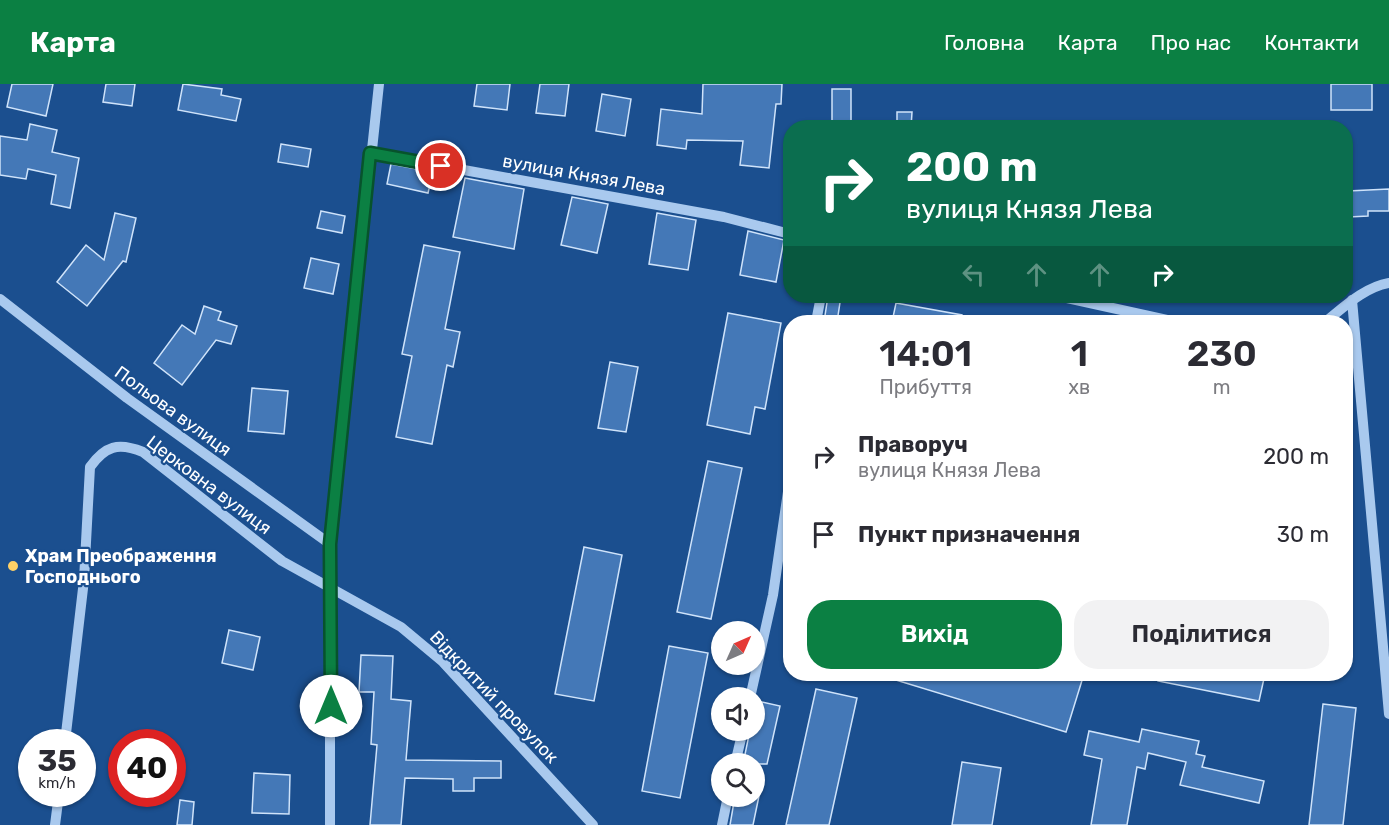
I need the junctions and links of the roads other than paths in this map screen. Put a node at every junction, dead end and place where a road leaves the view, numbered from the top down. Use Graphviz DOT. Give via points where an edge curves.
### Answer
graph roads {
  1 [pos="379,84"];
  2 [pos="370,153"];
  3 [pos="783,232"];
  4 [pos="1389,283"];
  5 [pos="0,299"];
  6 [pos="1353,299"];
  7 [pos="1090,303"];
  8 [pos="1348,303"];
  9 [pos="1352,303"];
  10 [pos="1144,315"];
  11 [pos="1334,315"];
  12 [pos="783,524"];
  13 [pos="330,544"];
  14 [pos="331,587"];
  15 [pos="752,687"];
  16 [pos="1389,714"];
  17 [pos="67,729"];
  18 [pos="57,807"];
  19 [pos="726,807"];
  20 [pos="55,825"];
  21 [pos="330,825"];
  22 [pos="593,825"];
  23 [pos="722,825"];
  1 -- 2 [label="street"];
  2 -- 3 [label="street, вулиця Князя Лева" via="724,217"];
  2 -- 13 [label="street"];
  4 -- 6 [label="street"];
  5 -- 13 [label="street, Польова вулиця" via="127,398"];
  7 -- 10 [label="street"];
  8 -- 11 [label="street"];
  9 -- 16 [label="street"];
  12 -- 15 [label="street"];
  13 -- 14 [label="street"];
  14 -- 17 [label="street, Церковна вулиця" via="282,561 143,452 113,446 100,453 90,467 84,580"];
  14 -- 21 [label="street"];
  14 -- 22 [label="street, Відкритий провулок" via="401,627 443,663"];
  18 -- 20 [label="street"];
  19 -- 23 [label="street"];
}
